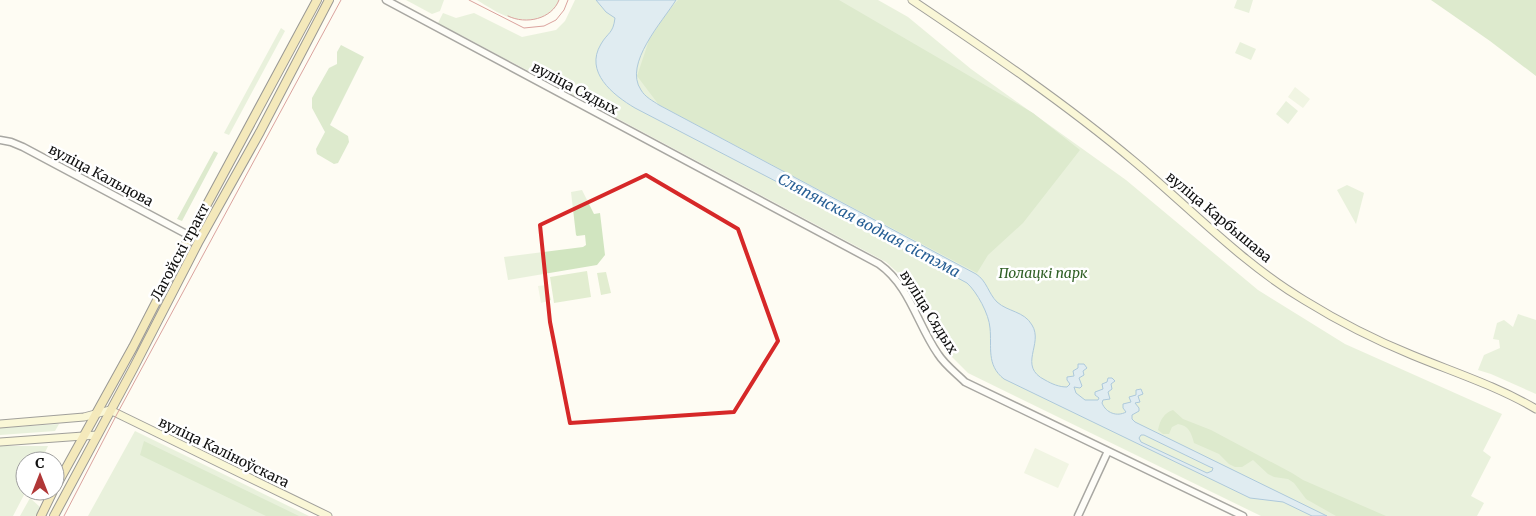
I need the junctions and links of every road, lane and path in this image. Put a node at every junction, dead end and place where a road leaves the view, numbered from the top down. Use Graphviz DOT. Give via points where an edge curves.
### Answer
graph roads {
  1 [pos="317,0"];
  2 [pos="328,0"];
  3 [pos="386,0"];
  4 [pos="912,0"];
  5 [pos="249,126"];
  6 [pos="260,132"];
  7 [pos="0,140"];
  8 [pos="190,236"];
  9 [pos="199,241"];
  10 [pos="1536,409"];
  11 [pos="110,410"];
  12 [pos="95,415"];
  13 [pos="0,424"];
  14 [pos="97,435"];
  15 [pos="84,436"];
  16 [pos="74,437"];
  17 [pos="0,442"];
  18 [pos="78,447"];
  19 [pos="1108,451"];
  20 [pos="65,470"];
  21 [pos="48,501"];
  22 [pos="40,516"];
  23 [pos="54,516"];
  24 [pos="328,516"];
  25 [pos="1078,516"];
  26 [pos="1243,516"];
  1 -- 5 [label="main road, Лагойскі тракт"];
  2 -- 6 [label="main road, Лагойскі тракт"];
  3 -- 19 [label="street, вуліца Сядых" via="879,264 901,285 937,353 965,382"];
  4 -- 10 [label="main road, вуліца Карбышава" via="1095,130 1255,265 1304,300 1361,331"];
  5 -- 6 [label="main road" via="251,132"];
  5 -- 8 [label="main road, Лагойскі тракт"];
  6 -- 9 [label="main road, Лагойскі тракт"];
  7 -- 8 [label="street, вуліца Кальцова" via="23,147"];
  8 -- 9 [label="main road"];
  8 -- 12 [label="main road, Лагойскі тракт"];
  9 -- 11 [label="main road, Лагойскі тракт"];
  11 -- 12 [label="main road"];
  11 -- 14 [label="main road, Лагойскі тракт"];
  11 -- 24 [label="main road, вуліца Каліноўскага"];
  12 -- 13 [label="main road"];
  12 -- 15 [label="main road, Лагойскі тракт"];
  14 -- 15 [label="main road"];
  14 -- 23 [label="main road, Лагойскі тракт"];
  15 -- 16 [label="main road"];
  15 -- 18 [label="main road, Лагойскі тракт"];
  16 -- 17 [label="main road"];
  16 -- 18 [label="main road" via="78,440"];
  18 -- 20 [label="main road, Лагойскі тракт"];
  19 -- 25 [label="street"];
  19 -- 26 [label="street, вуліца Сядых"];
  21 -- 22 [label="main road, Лагойскі тракт"];
}
